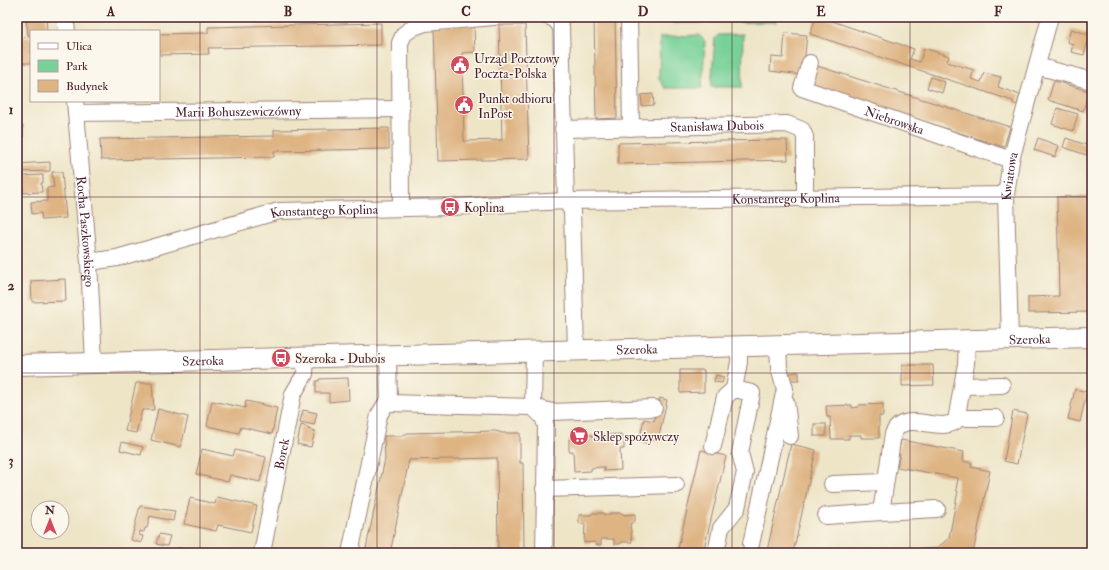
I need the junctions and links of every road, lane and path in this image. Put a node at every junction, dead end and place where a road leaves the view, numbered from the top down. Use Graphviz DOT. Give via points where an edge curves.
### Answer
graph roads {
  1 [pos="65,17"];
  2 [pos="494,17"];
  3 [pos="549,17"];
  4 [pos="629,17"];
  5 [pos="1050,17"];
  6 [pos="67,30"];
  7 [pos="810,63"];
  8 [pos="1037,66"];
  9 [pos="1092,81"];
  10 [pos="75,107"];
  11 [pos="401,109"];
  12 [pos="631,128"];
  13 [pos="563,129"];
  14 [pos="1011,160"];
  15 [pos="1006,195"];
  16 [pos="805,198"];
  17 [pos="566,201"];
  18 [pos="401,208"];
  19 [pos="89,262"];
  20 [pos="1092,338"];
  21 [pos="967,340"];
  22 [pos="1010,340"];
  23 [pos="778,345"];
  24 [pos="739,346"];
  25 [pos="576,350"];
  26 [pos="534,352"];
  27 [pos="388,355"];
  28 [pos="306,357"];
  29 [pos="94,363"];
  30 [pos="17,365"];
  31 [pos="963,386"];
  32 [pos="1002,386"];
  33 [pos="734,389"];
  34 [pos="785,389"];
  35 [pos="389,403"];
  36 [pos="533,407"];
  37 [pos="654,408"];
  38 [pos="957,418"];
  39 [pos="996,418"];
  40 [pos="790,436"];
  41 [pos="712,446"];
  42 [pos="885,482"];
  43 [pos="832,484"];
  44 [pos="676,485"];
  45 [pos="544,489"];
  46 [pos="937,509"];
  47 [pos="881,512"];
  48 [pos="826,516"];
  49 [pos="751,544"];
  50 [pos="262,553"];
  51 [pos="350,553"];
  52 [pos="544,553"];
  53 [pos="716,553"];
  1 -- 6 [label="street"];
  2 -- 11 [label="street" via="425,23 404,34 400,43"];
  3 -- 13 [label="street" via="555,19 561,27"];
  4 -- 12 [label="street"];
  5 -- 8 [label="street, Kwiatowa"];
  7 -- 14 [label="street, Niebrowska" via="802,88"];
  8 -- 9 [label="street"];
  8 -- 14 [label="street, Kwiatowa"];
  10 -- 11 [label="street, Marii Bohuszewiczówny"];
  10 -- 19 [label="street, Rocha Paszkowskiego"];
  11 -- 18 [label="street"];
  12 -- 13 [label="street, Stanisława Dubois"];
  12 -- 16 [label="street, Stanisława Dubois" via="787,124 794,126 802,130 804,137"];
  13 -- 17 [label="street"];
  14 -- 15 [label="street, Kwiatowa"];
  15 -- 16 [label="street, Konstantego Koplina"];
  15 -- 22 [label="street, Kwiatowa"];
  16 -- 17 [label="street, Konstantego Koplina"];
  17 -- 18 [label="street, Konstantego Koplina"];
  17 -- 25 [label="street" via="572,211"];
  18 -- 19 [label="street, Konstantego Koplina" via="279,211 117,258"];
  19 -- 29 [label="street, Rocha Paszkowskiego"];
  20 -- 22 [label="street, Szeroka"];
  21 -- 22 [label="street, Szeroka"];
  21 -- 23 [label="street, Szeroka"];
  21 -- 31 [label="street"];
  23 -- 24 [label="street, Szeroka"];
  23 -- 34 [label="street" via="779,368"];
  24 -- 25 [label="street, Szeroka"];
  24 -- 33 [label="street" via="740,362"];
  25 -- 26 [label="street, Szeroka"];
  26 -- 27 [label="street, Szeroka"];
  26 -- 36 [label="street"];
  27 -- 28 [label="street, Szeroka"];
  27 -- 35 [label="street"];
  28 -- 29 [label="street, Szeroka"];
  28 -- 50 [label="street, Borek" via="305,374 293,394"];
  29 -- 30 [label="street, Szeroka"];
  31 -- 32 [label="street"];
  31 -- 38 [label="street"];
  33 -- 41 [label="street" via="725,397"];
  33 -- 53 [label="street" via="752,393 740,453 745,472 738,508 721,528"];
  34 -- 40 [label="street"];
  34 -- 49 [label="street"];
  35 -- 36 [label="street"];
  35 -- 51 [label="street" via="379,414"];
  36 -- 37 [label="street" via="552,412"];
  36 -- 45 [label="street" via="543,417 546,426"];
  38 -- 39 [label="street"];
  38 -- 42 [label="street" via="956,422 945,425 910,422 902,423 896,428"];
  42 -- 43 [label="street"];
  42 -- 47 [label="street"];
  44 -- 45 [label="street"];
  45 -- 52 [label="street"];
  46 -- 47 [label="street"];
  47 -- 48 [label="street"];
}
